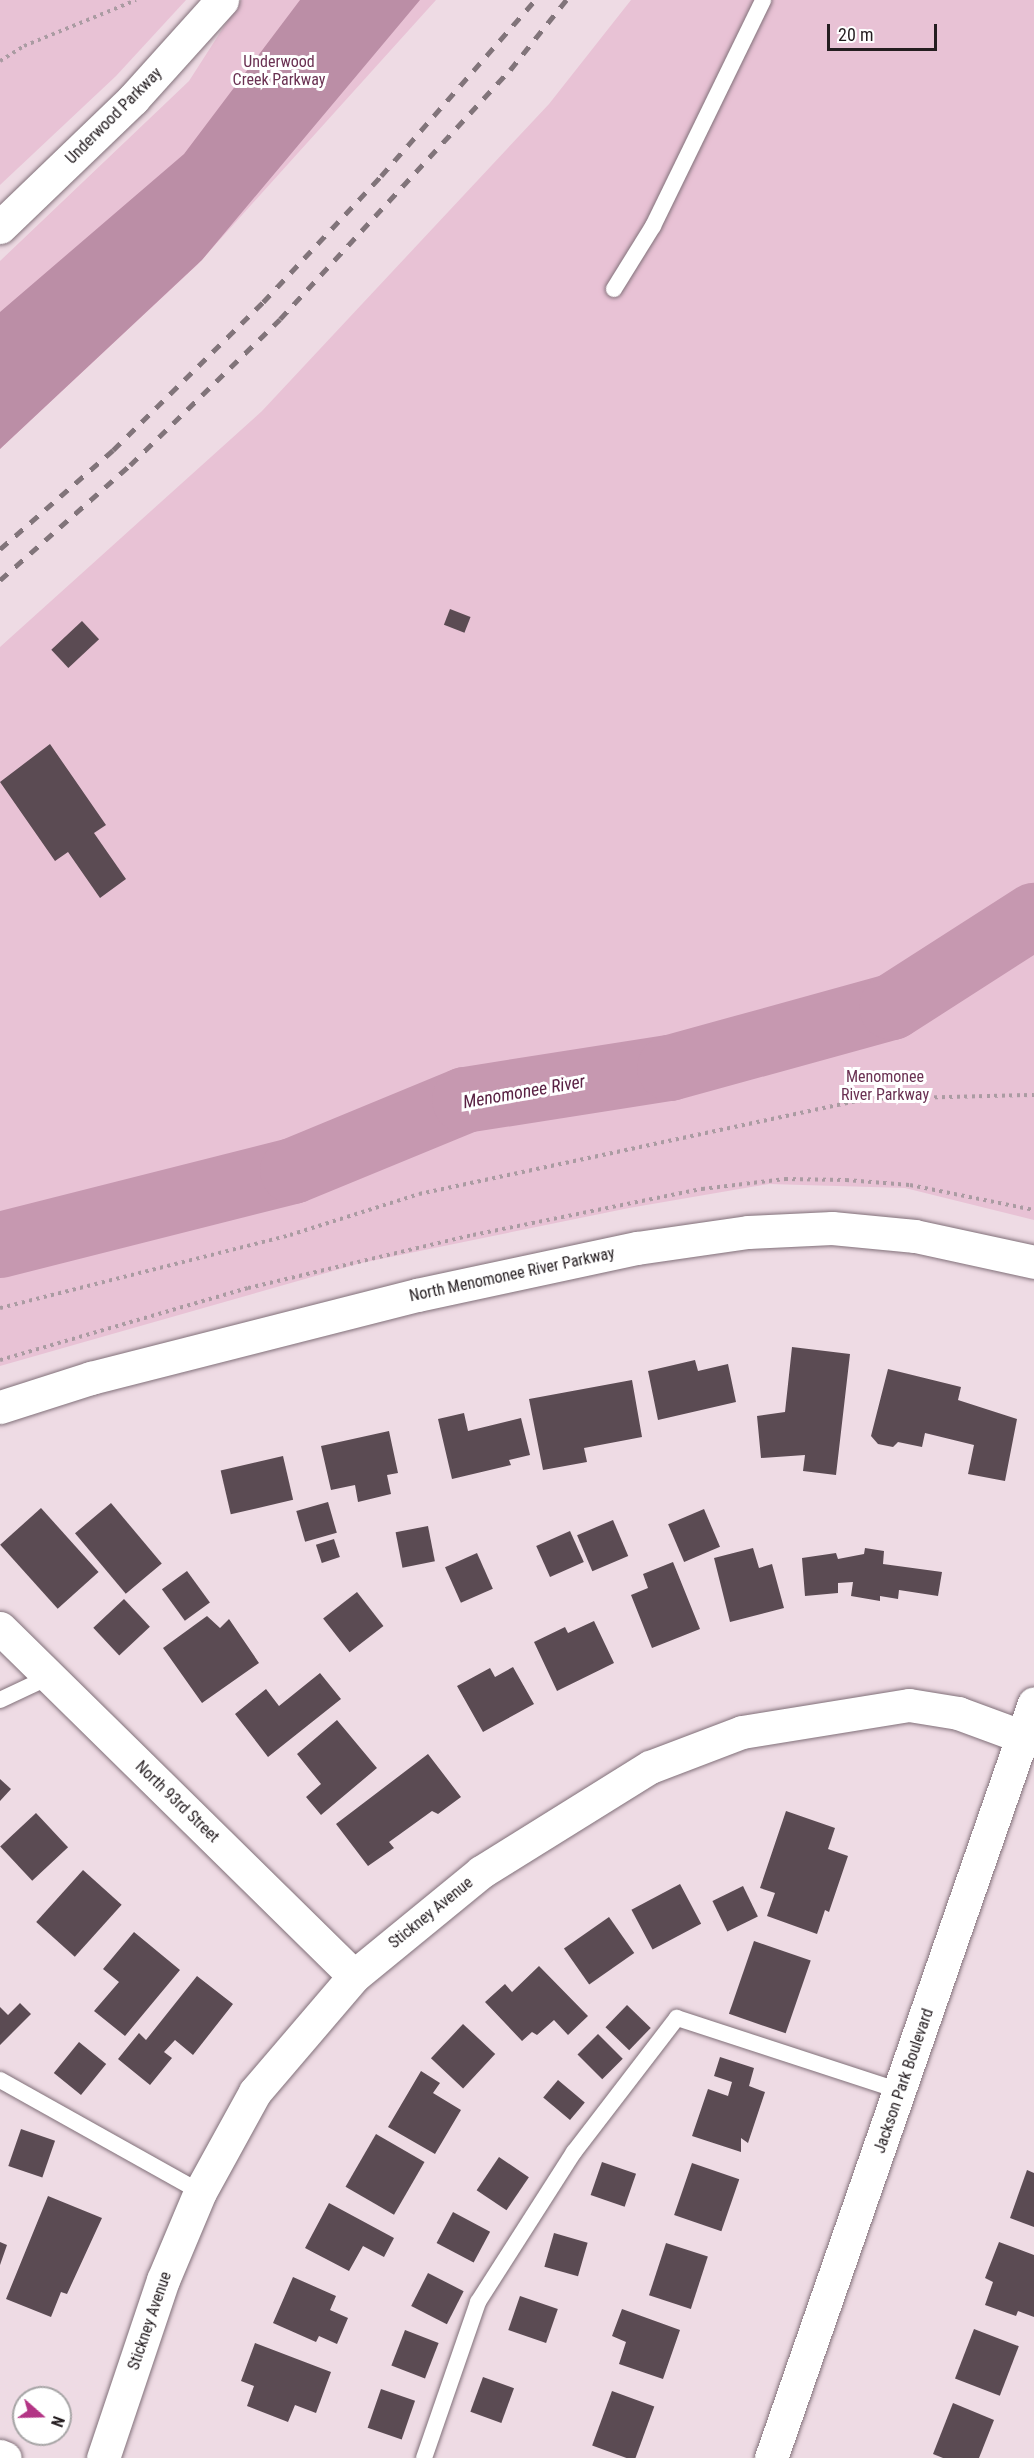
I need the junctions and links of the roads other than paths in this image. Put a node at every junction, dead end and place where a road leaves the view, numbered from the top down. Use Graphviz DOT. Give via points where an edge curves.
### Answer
graph roads {
  1 [pos="222,0"];
  2 [pos="763,0"];
  3 [pos="0,227"];
  4 [pos="614,289"];
  5 [pos="1034,1262"];
  6 [pos="0,1407"];
  7 [pos="0,1628"];
  8 [pos="49,1677"];
  9 [pos="0,1700"];
  10 [pos="1034,1703"];
  11 [pos="1028,1738"];
  12 [pos="354,1976"];
  13 [pos="0,2080"];
  14 [pos="900,2091"];
  15 [pos="200,2192"];
  16 [pos="0,2456"];
  17 [pos="5,2458"];
  18 [pos="103,2458"];
  19 [pos="423,2458"];
  20 [pos="771,2458"];
  1 -- 3 [label="street, Underwood Parkway" via="134,99"];
  2 -- 4 [label="lane" via="653,226"];
  5 -- 6 [label="street, North Menomonee River Parkway" via="915,1236 832,1228 748,1232 637,1248 417,1295 91,1378"];
  7 -- 8 [label="street, North 93rd Street"];
  8 -- 9 [label="lane"];
  8 -- 12 [label="street, North 93rd Street"];
  10 -- 11 [label="street, Jackson Park Boulevard"];
  11 -- 12 [label="street, Stickney Avenue" via="958,1713 909,1705 742,1732 650,1767 481,1872"];
  11 -- 14 [label="street, Jackson Park Boulevard"];
  12 -- 15 [label="street, Stickney Avenue" via="255,2092"];
  13 -- 15 [label="lane"];
  14 -- 19 [label="lane" via="677,2018 574,2152 478,2302"];
  14 -- 20 [label="street, Jackson Park Boulevard"];
  15 -- 18 [label="street, Stickney Avenue" via="163,2280"];
  16 -- 17 [label="street"];
}
